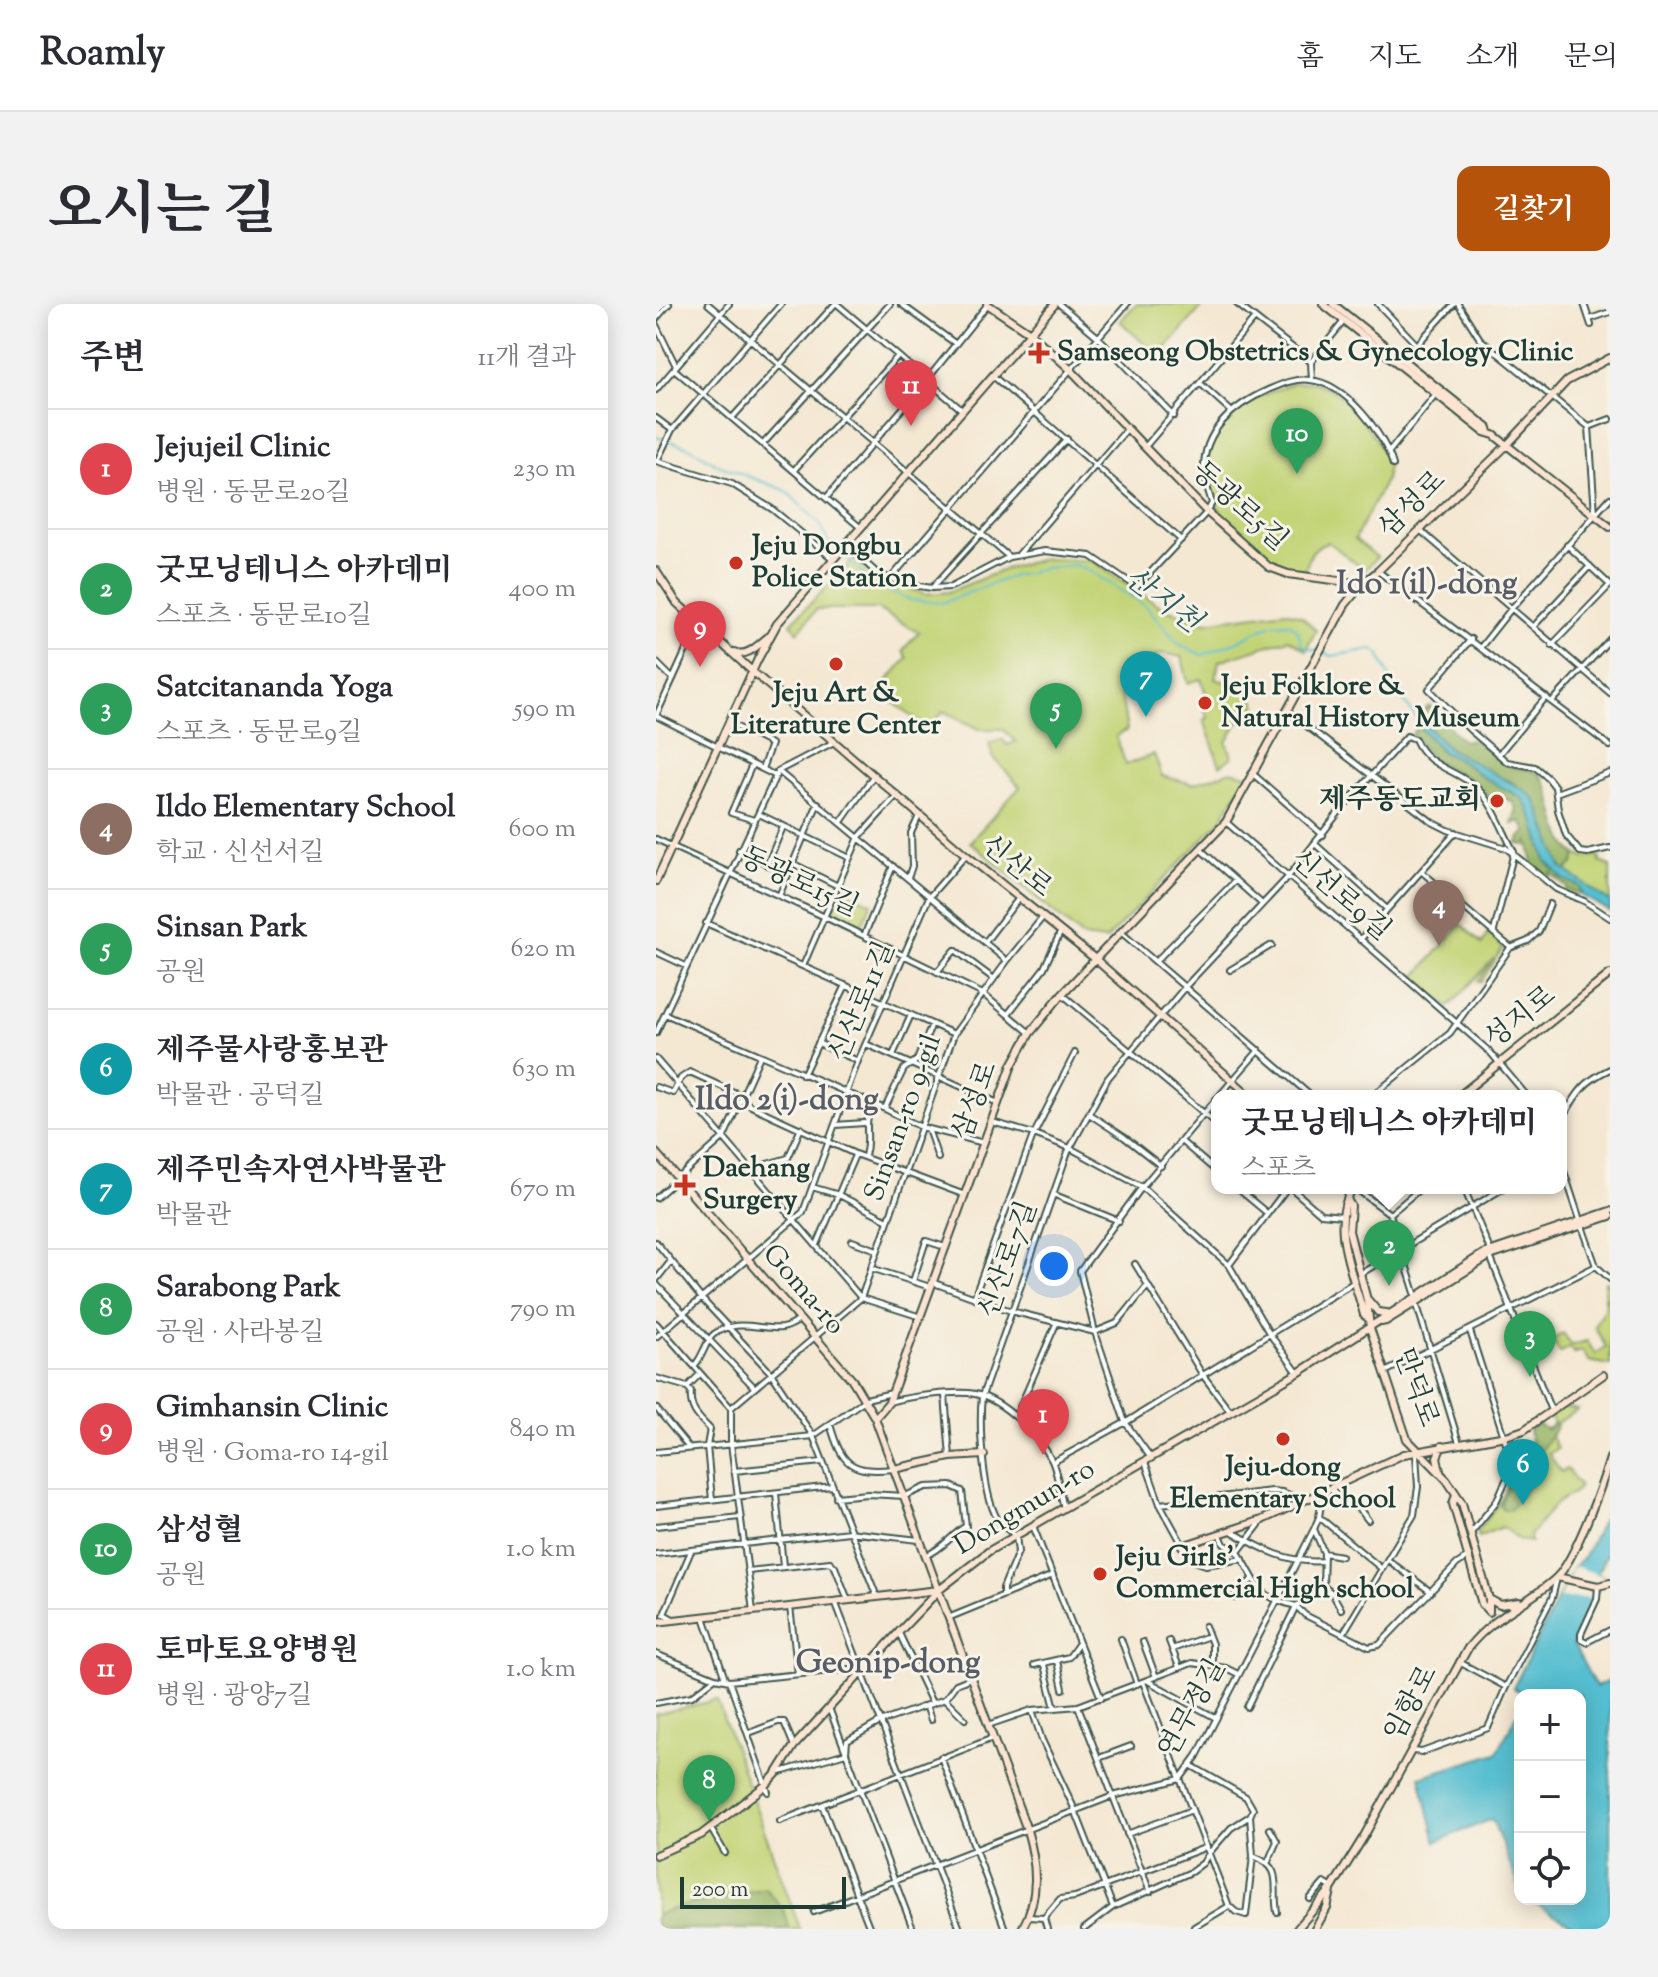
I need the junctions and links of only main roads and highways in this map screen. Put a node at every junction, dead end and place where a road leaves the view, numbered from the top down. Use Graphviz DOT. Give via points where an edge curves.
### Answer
graph roads {
  1 [pos="987,304"];
  2 [pos="1057,304"];
  3 [pos="1323,304"];
  4 [pos="1333,304"];
  5 [pos="1030,333"];
  6 [pos="1610,358"];
  7 [pos="1489,432"];
  8 [pos="1507,445"];
  9 [pos="1610,527"];
  10 [pos="656,571"];
  11 [pos="1362,584"];
  12 [pos="771,635"];
  13 [pos="725,647"];
  14 [pos="753,672"];
  15 [pos="656,881"];
  16 [pos="1094,958"];
  17 [pos="1610,974"];
  18 [pos="1244,1090"];
  19 [pos="1466,1090"];
  20 [pos="656,1153"];
  21 [pos="1351,1194"];
  22 [pos="1348,1201"];
  23 [pos="1610,1214"];
  24 [pos="1416,1299"];
  25 [pos="1367,1300"];
  26 [pos="1391,1313"];
  27 [pos="1368,1318"];
  28 [pos="1381,1322"];
  29 [pos="1370,1328"];
  30 [pos="1607,1374"];
  31 [pos="875,1418"];
  32 [pos="1519,1431"];
  33 [pos="1442,1446"];
  34 [pos="1416,1450"];
  35 [pos="984,1455"];
  36 [pos="1610,1458"];
  37 [pos="894,1469"];
  38 [pos="1444,1477"];
  39 [pos="1456,1494"];
  40 [pos="1182,1546"];
  41 [pos="1557,1577"];
  42 [pos="1610,1583"];
  43 [pos="939,1590"];
  44 [pos="1489,1599"];
  45 [pos="1523,1601"];
  46 [pos="1489,1612"];
  47 [pos="656,1622"];
  48 [pos="1493,1623"];
  49 [pos="656,1855"];
  50 [pos="1332,1888"];
  51 [pos="1022,1929"];
  52 [pos="1297,1929"];
  53 [pos="1315,1929"];
  1 -- 5 [label="main road, 동광로5길"];
  2 -- 5 [label="main road"];
  3 -- 7 [label="main road"];
  4 -- 7 [label="main road"];
  5 -- 11 [label="main road, 동광로5길" via="1257,557 1278,572"];
  5 -- 12 [label="main road"];
  6 -- 8 [label="main road, 삼성로" via="1578,373"];
  7 -- 8 [label="main road"];
  8 -- 9 [label="main road"];
  8 -- 11 [label="main road, 삼성로"];
  10 -- 13 [label="main road, 신산로" via="677,603"];
  11 -- 16 [label="main road, 삼성로" via="1345,605 1226,822"];
  12 -- 13 [label="main road" via="744,654"];
  12 -- 14 [label="main road"];
  13 -- 14 [label="main road, 신산로"];
  14 -- 15 [label="main road"];
  14 -- 16 [label="main road, 신산로"];
  16 -- 18 [label="main road, 신산로"];
  16 -- 31 [label="main road, 삼성로" via="1020,1048 893,1392"];
  17 -- 19 [label="main road, 성지로"];
  20 -- 31 [label="main road, Goma-ro" via="814,1335"];
  21 -- 22 [label="main road"];
  22 -- 25 [label="main road" via="1349,1231"];
  22 -- 27 [label="main road" via="1343,1237"];
  23 -- 24 [label="main road, Dongmun-ro" via="1490,1253"];
  24 -- 26 [label="main road, Dongmun-ro"];
  24 -- 28 [label="main road, Dongmun-ro"];
  25 -- 26 [label="main road" via="1378,1312"];
  25 -- 27 [label="main road"];
  26 -- 28 [label="main road, Dongmun-ro"];
  27 -- 29 [label="main road"];
  28 -- 29 [label="main road, Dongmun-ro"];
  29 -- 34 [label="main road, 만덕로" via="1407,1439"];
  29 -- 43 [label="main road, Dongmun-ro" via="981,1557"];
  30 -- 32 [label="main road"];
  30 -- 32 [label="main road"];
  31 -- 37 [label="main road, Goma-ro"];
  32 -- 33 [label="main road"];
  33 -- 34 [label="main road"];
  33 -- 38 [label="main road" via="1437,1459"];
  34 -- 38 [label="main road, 만덕로"];
  34 -- 40 [label="main road" via="1233,1532"];
  35 -- 37 [label="main road"];
  36 -- 41 [label="main road" via="1593,1507"];
  37 -- 43 [label="main road, Goma-ro"];
  38 -- 39 [label="main road, 만덕로"];
  39 -- 44 [label="main road, 만덕로"];
  39 -- 46 [label="main road, 만덕로" via="1453,1504 1482,1604"];
  41 -- 42 [label="main road" via="1598,1586"];
  41 -- 45 [label="main road, 임항로"];
  43 -- 47 [label="main road, Dongmun-ro"];
  43 -- 49 [label="main road" via="794,1746 767,1788 690,1842"];
  43 -- 51 [label="main road" via="1027,1830 1036,1868 1029,1917"];
  44 -- 45 [label="main road" via="1500,1605"];
  44 -- 46 [label="main road, 만덕로"];
  45 -- 48 [label="main road, 임항로"];
  46 -- 48 [label="main road, 만덕로"];
  48 -- 50 [label="main road, 임항로" via="1459,1662"];
  50 -- 52 [label="main road"];
  50 -- 53 [label="main road"];
}
